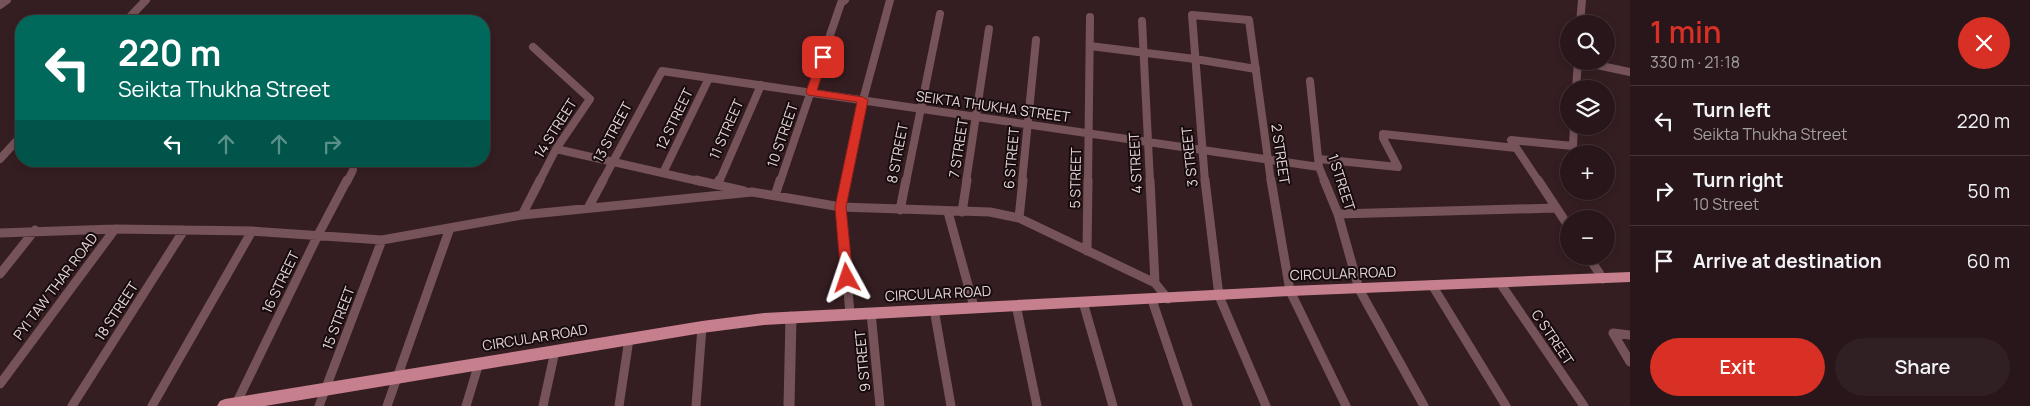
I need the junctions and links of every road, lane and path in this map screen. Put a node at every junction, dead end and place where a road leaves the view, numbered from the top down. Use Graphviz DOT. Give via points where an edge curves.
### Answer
graph roads {
  1 [pos="7,0"];
  2 [pos="146,0"];
  3 [pos="845,0"];
  4 [pos="890,0"];
  5 [pos="1582,0"];
  6 [pos="0,5"];
  7 [pos="940,14"];
  8 [pos="132,15"];
  9 [pos="1192,15"];
  10 [pos="1581,15"];
  11 [pos="1090,17"];
  12 [pos="1142,21"];
  13 [pos="989,29"];
  14 [pos="1036,40"];
  15 [pos="1090,46"];
  16 [pos="533,47"];
  17 [pos="1144,52"];
  18 [pos="1195,58"];
  19 [pos="1256,69"];
  20 [pos="1615,69"];
  21 [pos="662,71"];
  22 [pos="1630,72"];
  23 [pos="709,78"];
  24 [pos="1310,81"];
  25 [pos="761,85"];
  26 [pos="811,92"];
  27 [pos="863,100"];
  28 [pos="920,108"];
  29 [pos="976,117"];
  30 [pos="1028,124"];
  31 [pos="1090,133"];
  32 [pos="1574,135"];
  33 [pos="1148,142"];
  34 [pos="15,143"];
  35 [pos="1516,148"];
  36 [pos="556,149"];
  37 [pos="1201,150"];
  38 [pos="0,159"];
  39 [pos="1267,159"];
  40 [pos="611,161"];
  41 [pos="1319,163"];
  42 [pos="353,170"];
  43 [pos="663,173"];
  44 [pos="717,184"];
  45 [pos="752,192"];
  46 [pos="775,196"];
  47 [pos="841,207"];
  48 [pos="588,208"];
  49 [pos="1556,208"];
  50 [pos="900,210"];
  51 [pos="948,212"];
  52 [pos="962,212"];
  53 [pos="522,214"];
  54 [pos="1338,214"];
  55 [pos="1560,214"];
  56 [pos="1019,218"];
  57 [pos="450,228"];
  58 [pos="115,229"];
  59 [pos="35,230"];
  60 [pos="184,230"];
  61 [pos="252,231"];
  62 [pos="0,233"];
  63 [pos="318,235"];
  64 [pos="382,240"];
  65 [pos="1087,251"];
  66 [pos="1594,265"];
  67 [pos="0,274"];
  68 [pos="1630,277"];
  69 [pos="1603,279"];
  70 [pos="1155,283"];
  71 [pos="1500,283"];
  72 [pos="1432,286"];
  73 [pos="1359,289"];
  74 [pos="1290,291"];
  75 [pos="1219,296"];
  76 [pos="1168,299"];
  77 [pos="1152,300"];
  78 [pos="1083,302"];
  79 [pos="1016,305"];
  80 [pos="974,307"];
  81 [pos="934,309"];
  82 [pos="871,313"];
  83 [pos="850,314"];
  84 [pos="791,317"];
  85 [pos="702,326"];
  86 [pos="1630,334"];
  87 [pos="629,339"];
  88 [pos="555,351"];
  89 [pos="1630,362"];
  90 [pos="479,363"];
  91 [pos="398,376"];
  92 [pos="0,384"];
  93 [pos="326,389"];
  94 [pos="232,405"];
  95 [pos="72,406"];
  96 [pos="152,406"];
  97 [pos="319,406"];
  98 [pos="387,406"];
  99 [pos="466,406"];
  100 [pos="543,406"];
  101 [pos="619,406"];
  102 [pos="696,406"];
  103 [pos="789,406"];
  104 [pos="880,406"];
  105 [pos="951,406"];
  106 [pos="1037,406"];
  107 [pos="1113,406"];
  108 [pos="1188,406"];
  109 [pos="1266,406"];
  110 [pos="1346,406"];
  111 [pos="1424,406"];
  112 [pos="1506,406"];
  113 [pos="1584,406"];
  1 -- 6 [label="street"];
  2 -- 8 [label="street"];
  3 -- 26 [label="street, 10 STREET" via="841,3"];
  4 -- 27 [label="street, 9 STREET"];
  5 -- 10 [label="street"];
  7 -- 28 [label="street, 8 STREET"];
  9 -- 18 [label="street, 3 STREET"];
  9 -- 19 [label="street, 2 STREET" via="1249,20"];
  11 -- 15 [label="street, 5 STREET"];
  12 -- 17 [label="street, 4 STREET"];
  13 -- 29 [label="street, 7 STREET"];
  14 -- 30 [label="street, 6 STREET"];
  15 -- 17 [label="street"];
  15 -- 31 [label="street, 5 STREET"];
  16 -- 36 [label="street, 14 STREET" via="590,99"];
  17 -- 18 [label="street"];
  17 -- 33 [label="street, 4 STREET"];
  18 -- 19 [label="street"];
  18 -- 37 [label="street, 3 STREET"];
  19 -- 39 [label="street, 2 STREET"];
  20 -- 22 [label="street"];
  21 -- 23 [label="street, SEIKTA THUKHA STREET"];
  21 -- 40 [label="street, 13 STREET"];
  23 -- 25 [label="street, SEIKTA THUKHA STREET"];
  23 -- 43 [label="street, 12 STREET"];
  24 -- 41 [label="street, 1 STREET"];
  25 -- 26 [label="street, SEIKTA THUKHA STREET"];
  25 -- 44 [label="street, 11 STREET"];
  26 -- 27 [label="street, SEIKTA THUKHA STREET"];
  26 -- 46 [label="street, 10 STREET"];
  27 -- 28 [label="street, SEIKTA THUKHA STREET"];
  27 -- 47 [label="street, 9 STREET"];
  28 -- 29 [label="street, SEIKTA THUKHA STREET"];
  28 -- 50 [label="street, 8 STREET"];
  29 -- 30 [label="street, SEIKTA THUKHA STREET"];
  29 -- 52 [label="street, 7 STREET"];
  30 -- 31 [label="street, SEIKTA THUKHA STREET"];
  30 -- 56 [label="street, 6 STREET"];
  31 -- 33 [label="street, SEIKTA THUKHA STREET"];
  31 -- 65 [label="street, 5 STREET"];
  32 -- 35 [label="street" via="1573,146 1511,140"];
  33 -- 37 [label="street, SEIKTA THUKHA STREET"];
  33 -- 70 [label="street, 4 STREET"];
  34 -- 38 [label="street"];
  35 -- 41 [label="street, SEIKTA THUKHA STREET" via="1383,134 1398,167"];
  35 -- 49 [label="street"];
  36 -- 40 [label="street"];
  36 -- 53 [label="street, 14 STREET"];
  37 -- 39 [label="street, SEIKTA THUKHA STREET"];
  37 -- 75 [label="street, 3 STREET"];
  39 -- 41 [label="street, SEIKTA THUKHA STREET"];
  39 -- 74 [label="street, 2 STREET"];
  40 -- 43 [label="street"];
  40 -- 48 [label="street, 13 STREET"];
  41 -- 54 [label="street, 1 STREET"];
  42 -- 63 [label="street, 16 STREET"];
  43 -- 44 [label="street"];
  44 -- 45 [label="street"];
  45 -- 46 [label="street"];
  45 -- 48 [label="street"];
  46 -- 47 [label="street"];
  47 -- 50 [label="street"];
  47 -- 83 [label="street, 9 STREET"];
  48 -- 53 [label="street"];
  49 -- 54 [label="street"];
  49 -- 55 [label="street"];
  50 -- 51 [label="street"];
  51 -- 52 [label="street"];
  51 -- 80 [label="street"];
  52 -- 56 [label="street" via="990,212"];
  53 -- 57 [label="street"];
  54 -- 73 [label="street, 1 STREET"];
  56 -- 65 [label="street"];
  57 -- 64 [label="street"];
  57 -- 91 [label="street"];
  58 -- 59 [label="street"];
  58 -- 60 [label="street"];
  58 -- 92 [label="street, PYI TAW THAR ROAD"];
  59 -- 62 [label="street"];
  59 -- 67 [label="street"];
  60 -- 61 [label="street"];
  60 -- 95 [label="street, 18 STREET"];
  61 -- 63 [label="street"];
  61 -- 96 [label="street"];
  63 -- 64 [label="street"];
  63 -- 94 [label="street, 16 STREET"];
  64 -- 93 [label="street, 15 STREET"];
  65 -- 70 [label="street"];
  66 -- 69 [label="street"];
  68 -- 69 [label="main road, CIRCULAR ROAD"];
  69 -- 71 [label="main road, CIRCULAR ROAD"];
  70 -- 76 [label="street"];
  71 -- 72 [label="main road, CIRCULAR ROAD"];
  71 -- 113 [label="street, C STREET"];
  72 -- 73 [label="main road, CIRCULAR ROAD"];
  72 -- 112 [label="street"];
  73 -- 74 [label="main road, CIRCULAR ROAD"];
  73 -- 111 [label="street"];
  74 -- 75 [label="main road, CIRCULAR ROAD"];
  74 -- 110 [label="street"];
  75 -- 76 [label="main road, CIRCULAR ROAD"];
  75 -- 109 [label="street"];
  76 -- 77 [label="main road, CIRCULAR ROAD"];
  77 -- 78 [label="main road, CIRCULAR ROAD"];
  77 -- 108 [label="street"];
  78 -- 79 [label="main road, CIRCULAR ROAD"];
  78 -- 107 [label="street"];
  79 -- 80 [label="main road, CIRCULAR ROAD"];
  79 -- 106 [label="street"];
  80 -- 81 [label="main road, CIRCULAR ROAD"];
  81 -- 82 [label="main road, CIRCULAR ROAD"];
  81 -- 105 [label="street"];
  82 -- 83 [label="main road, CIRCULAR ROAD"];
  82 -- 104 [label="street, 9 STREET"];
  83 -- 84 [label="main road, CIRCULAR ROAD"];
  84 -- 85 [label="main road, CIRCULAR ROAD"];
  84 -- 103 [label="street"];
  85 -- 87 [label="main road, CIRCULAR ROAD"];
  85 -- 102 [label="street"];
  86 -- 89 [label="street" via="1613,333"];
  87 -- 88 [label="main road, CIRCULAR ROAD"];
  87 -- 101 [label="street"];
  88 -- 90 [label="main road, CIRCULAR ROAD"];
  88 -- 100 [label="street"];
  90 -- 91 [label="main road, CIRCULAR ROAD"];
  90 -- 99 [label="street"];
  91 -- 93 [label="main road, CIRCULAR ROAD"];
  91 -- 98 [label="street"];
  93 -- 94 [label="main road, CIRCULAR ROAD"];
  93 -- 97 [label="street, 15 STREET"];
}
